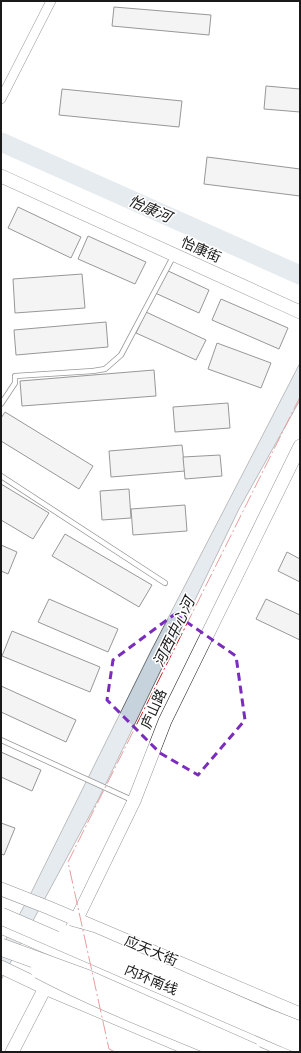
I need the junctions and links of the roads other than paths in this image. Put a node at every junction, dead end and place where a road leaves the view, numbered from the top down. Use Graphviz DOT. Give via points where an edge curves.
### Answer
graph roads {
  1 [pos="51,1"];
  2 [pos="1,99"];
  3 [pos="1,176"];
  4 [pos="174,255"];
  5 [pos="295,310"];
  6 [pos="1,404"];
  7 [pos="300,446"];
  8 [pos="1,476"];
  9 [pos="165,583"];
  10 [pos="1,740"];
  11 [pos="130,799"];
  12 [pos="1,889"];
  13 [pos="1,914"];
  14 [pos="76,919"];
  15 [pos="1,926"];
  16 [pos="1,935"];
  17 [pos="1,947"];
  18 [pos="1,951"];
  19 [pos="59,955"];
  20 [pos="1,967"];
  21 [pos="45,988"];
  22 [pos="300,1014"];
  23 [pos="300,1030"];
  24 [pos="300,1045"];
  25 [pos="12,1052"];
  26 [pos="196,1052"];
  27 [pos="226,1052"];
  28 [pos="253,1052"];
  29 [pos="275,1052"];
  30 [pos="291,1052"];
  1 -- 2 [label="street"];
  3 -- 4 [label="street, 怡康街"];
  4 -- 5 [label="street, 怡康街"];
  4 -- 6 [label="lane" via="121,355 105,369 15,376 15,383"];
  7 -- 11 [label="street, 庐山路" via="165,721"];
  8 -- 9 [label="lane"];
  10 -- 11 [label="lane"];
  11 -- 14 [label="street, 庐山路"];
  12 -- 14 [label="street, 应天大街"];
  13 -- 23 [label="highway, bridge" via="92,941"];
  13 -- 24 [label="highway, 内环南线, bridge"];
  14 -- 19 [label="street, 庐山路"];
  14 -- 22 [label="street, 应天大街"];
  15 -- 19 [label="main road"];
  16 -- 19 [label="main road"];
  17 -- 28 [label="highway, 内环南线, bridge" via="86,978"];
  18 -- 27 [label="highway, bridge" via="75,989"];
  19 -- 21 [label="street, 庐山路"];
  19 -- 29 [label="main road"];
  19 -- 30 [label="main road"];
  20 -- 21 [label="street"];
  21 -- 25 [label="street, 庐山路"];
  21 -- 26 [label="street"];
}
